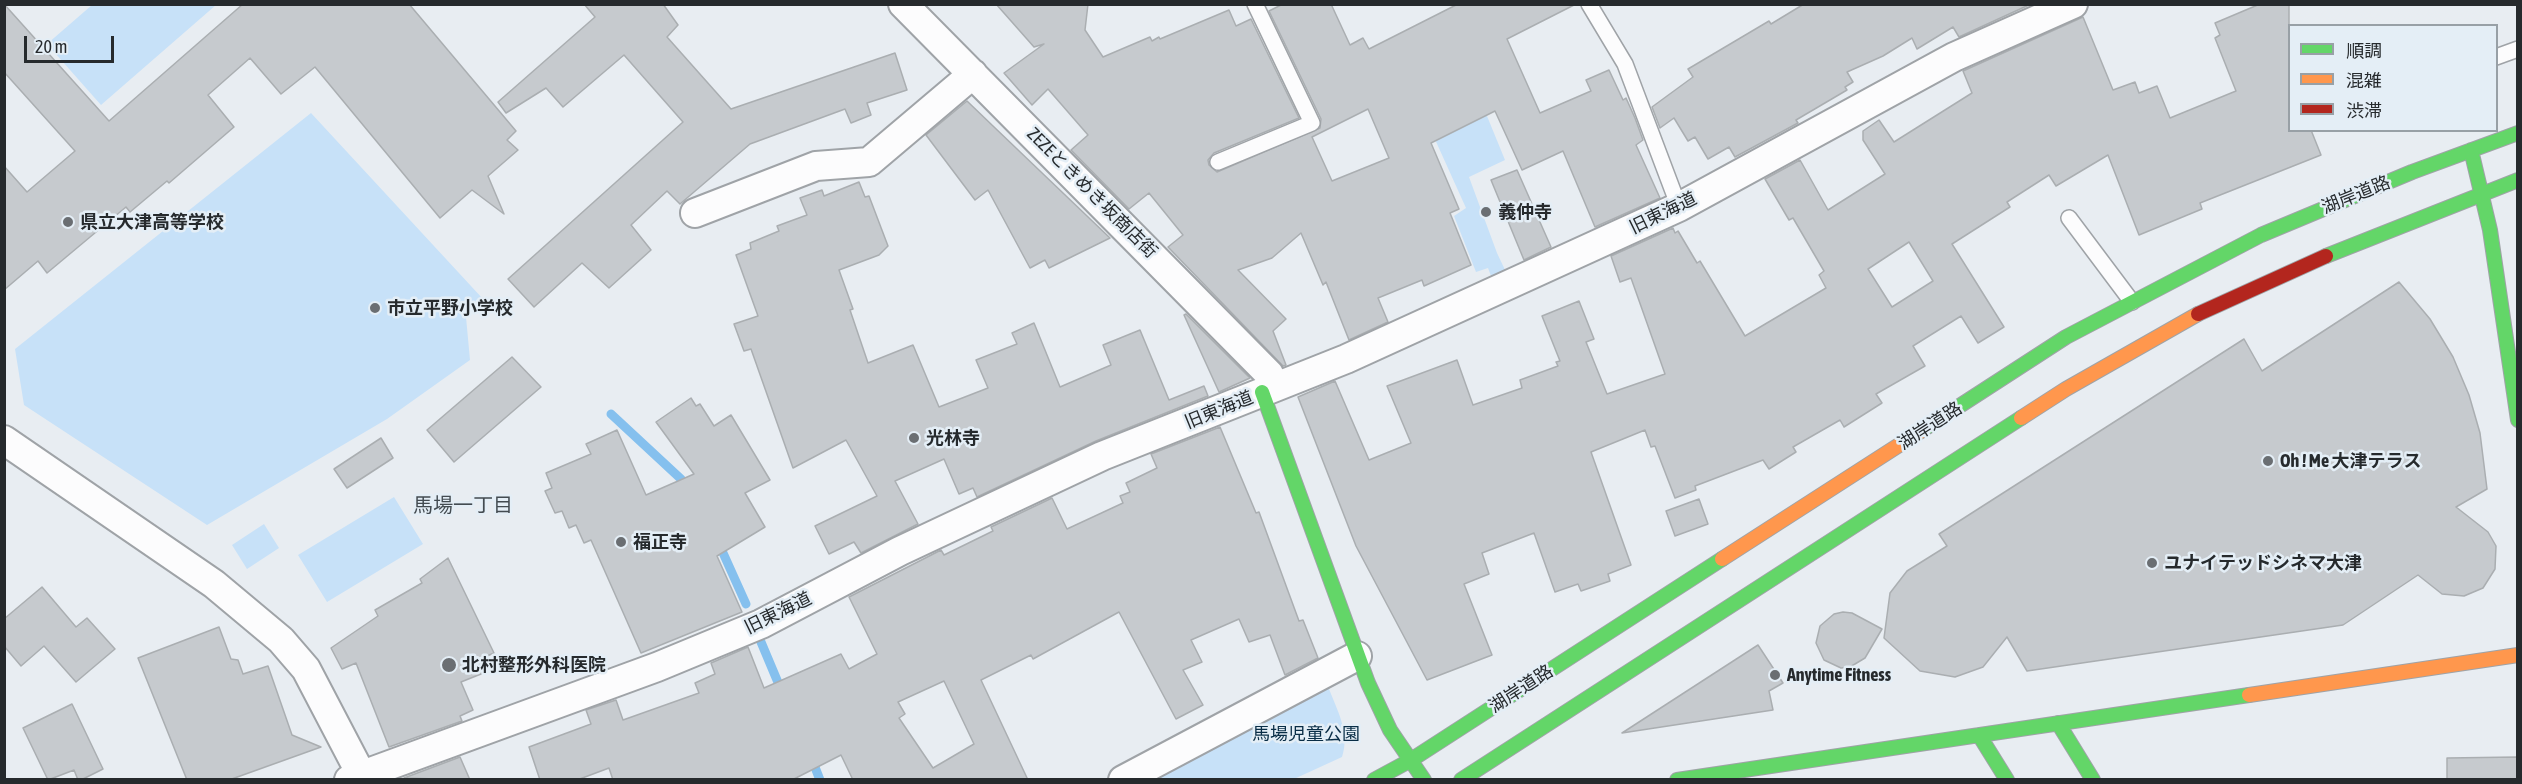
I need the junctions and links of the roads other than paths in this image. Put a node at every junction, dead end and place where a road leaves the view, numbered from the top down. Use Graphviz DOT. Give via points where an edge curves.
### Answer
graph roads {
  1 [pos="903,4"];
  2 [pos="1255,4"];
  3 [pos="1588,4"];
  4 [pos="2073,4"];
  5 [pos="2517,49"];
  6 [pos="2498,56"];
  7 [pos="973,74"];
  8 [pos="2467,132"];
  9 [pos="2517,133"];
  10 [pos="2471,150"];
  11 [pos="1218,162"];
  12 [pos="2517,180"];
  13 [pos="2481,193"];
  14 [pos="1679,207"];
  15 [pos="695,213"];
  16 [pos="2069,218"];
  17 [pos="2132,302"];
  18 [pos="2512,346"];
  19 [pos="1268,390"];
  20 [pos="2517,420"];
  21 [pos="4,440"];
  22 [pos="1358,656"];
  23 [pos="2517,656"];
  24 [pos="2058,723"];
  25 [pos="1979,735"];
  26 [pos="1411,760"];
  27 [pos="358,778"];
  28 [pos="1123,780"];
  29 [pos="1374,780"];
  30 [pos="1424,780"];
  31 [pos="1461,780"];
  32 [pos="1677,780"];
  33 [pos="2007,780"];
  34 [pos="2093,780"];
  1 -- 7 [label="street, ZEZEときめき坂商店街"];
  2 -- 11 [label="lane" via="1312,123"];
  3 -- 14 [label="lane" via="1625,64"];
  4 -- 14 [label="street, 旧東海道" via="1954,57"];
  5 -- 6 [label="lane"];
  7 -- 15 [label="street" via="869,162 816,166"];
  7 -- 19 [label="street, ZEZEときめき坂商店街" via="1269,374"];
  8 -- 10 [label="lane"];
  9 -- 10 [label="main road, 湖岸道路"];
  10 -- 13 [label="main road"];
  10 -- 17 [label="main road, 湖岸道路" via="2261,235"];
  12 -- 13 [label="main road"];
  13 -- 18 [label="main road"];
  13 -- 31 [label="main road" via="2310,262 2216,305 2134,349"];
  14 -- 19 [label="street, 旧東海道" via="1403,334"];
  16 -- 17 [label="lane"];
  17 -- 26 [label="main road, 湖岸道路" via="2066,337"];
  18 -- 20 [label="main road"];
  19 -- 22 [label="main road"];
  19 -- 27 [label="street, 旧東海道" via="1102,456 900,551 761,624 657,667"];
  21 -- 27 [label="street" via="214,584 281,640 306,669"];
  22 -- 26 [label="main road" via="1387,724"];
  22 -- 28 [label="street"];
  23 -- 24 [label="main road"];
  24 -- 25 [label="main road"];
  24 -- 34 [label="main road"];
  25 -- 32 [label="main road"];
  25 -- 33 [label="main road"];
  26 -- 29 [label="main road, 湖岸道路"];
  26 -- 30 [label="main road"];
}
